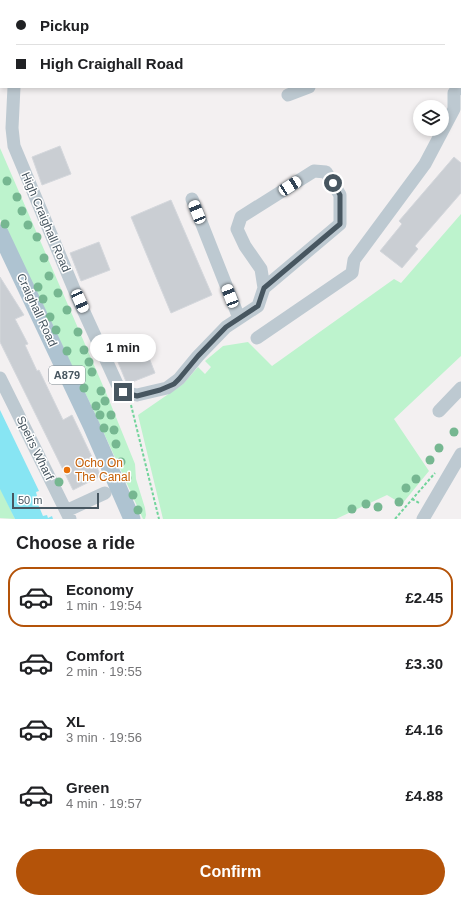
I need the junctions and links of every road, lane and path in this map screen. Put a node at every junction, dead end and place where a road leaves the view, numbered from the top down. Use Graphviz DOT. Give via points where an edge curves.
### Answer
graph roads {
  1 [pos="14,88"];
  2 [pos="306,88"];
  3 [pos="458,88"];
  4 [pos="288,94"];
  5 [pos="192,198"];
  6 [pos="0,233"];
  7 [pos="264,288"];
  8 [pos="239,318"];
  9 [pos="257,338"];
  10 [pos="0,378"];
  11 [pos="461,388"];
  12 [pos="128,394"];
  13 [pos="439,411"];
  14 [pos="461,454"];
  15 [pos="105,493"];
  16 [pos="412,499"];
  17 [pos="68,515"];
  18 [pos="132,519"];
  19 [pos="159,519"];
  20 [pos="395,519"];
  21 [pos="423,519"];
  1 -- 12 [label="street, High Craighall Road" via="14,146 117,384"];
  2 -- 4 [label="street"];
  3 -- 9 [label="street" via="454,93 454,109 425,164 354,260 352,273"];
  5 -- 8 [label="street"];
  6 -- 18 [label="main road, Craighall Road / A879" via="91,425"];
  7 -- 7 [label="street" via="261,269 245,246 238,229 242,217 314,171 326,172 340,195 340,224"];
  7 -- 8 [label="street" via="258,306"];
  8 -- 12 [label="street" via="217,335 174,384 137,396"];
  10 -- 17 [label="street, Speirs Wharf"];
  11 -- 13 [label="street"];
  12 -- 19 [label="path"];
  14 -- 21 [label="street"];
  15 -- 17 [label="street"];
  16 -- 20 [label="path"];
}
